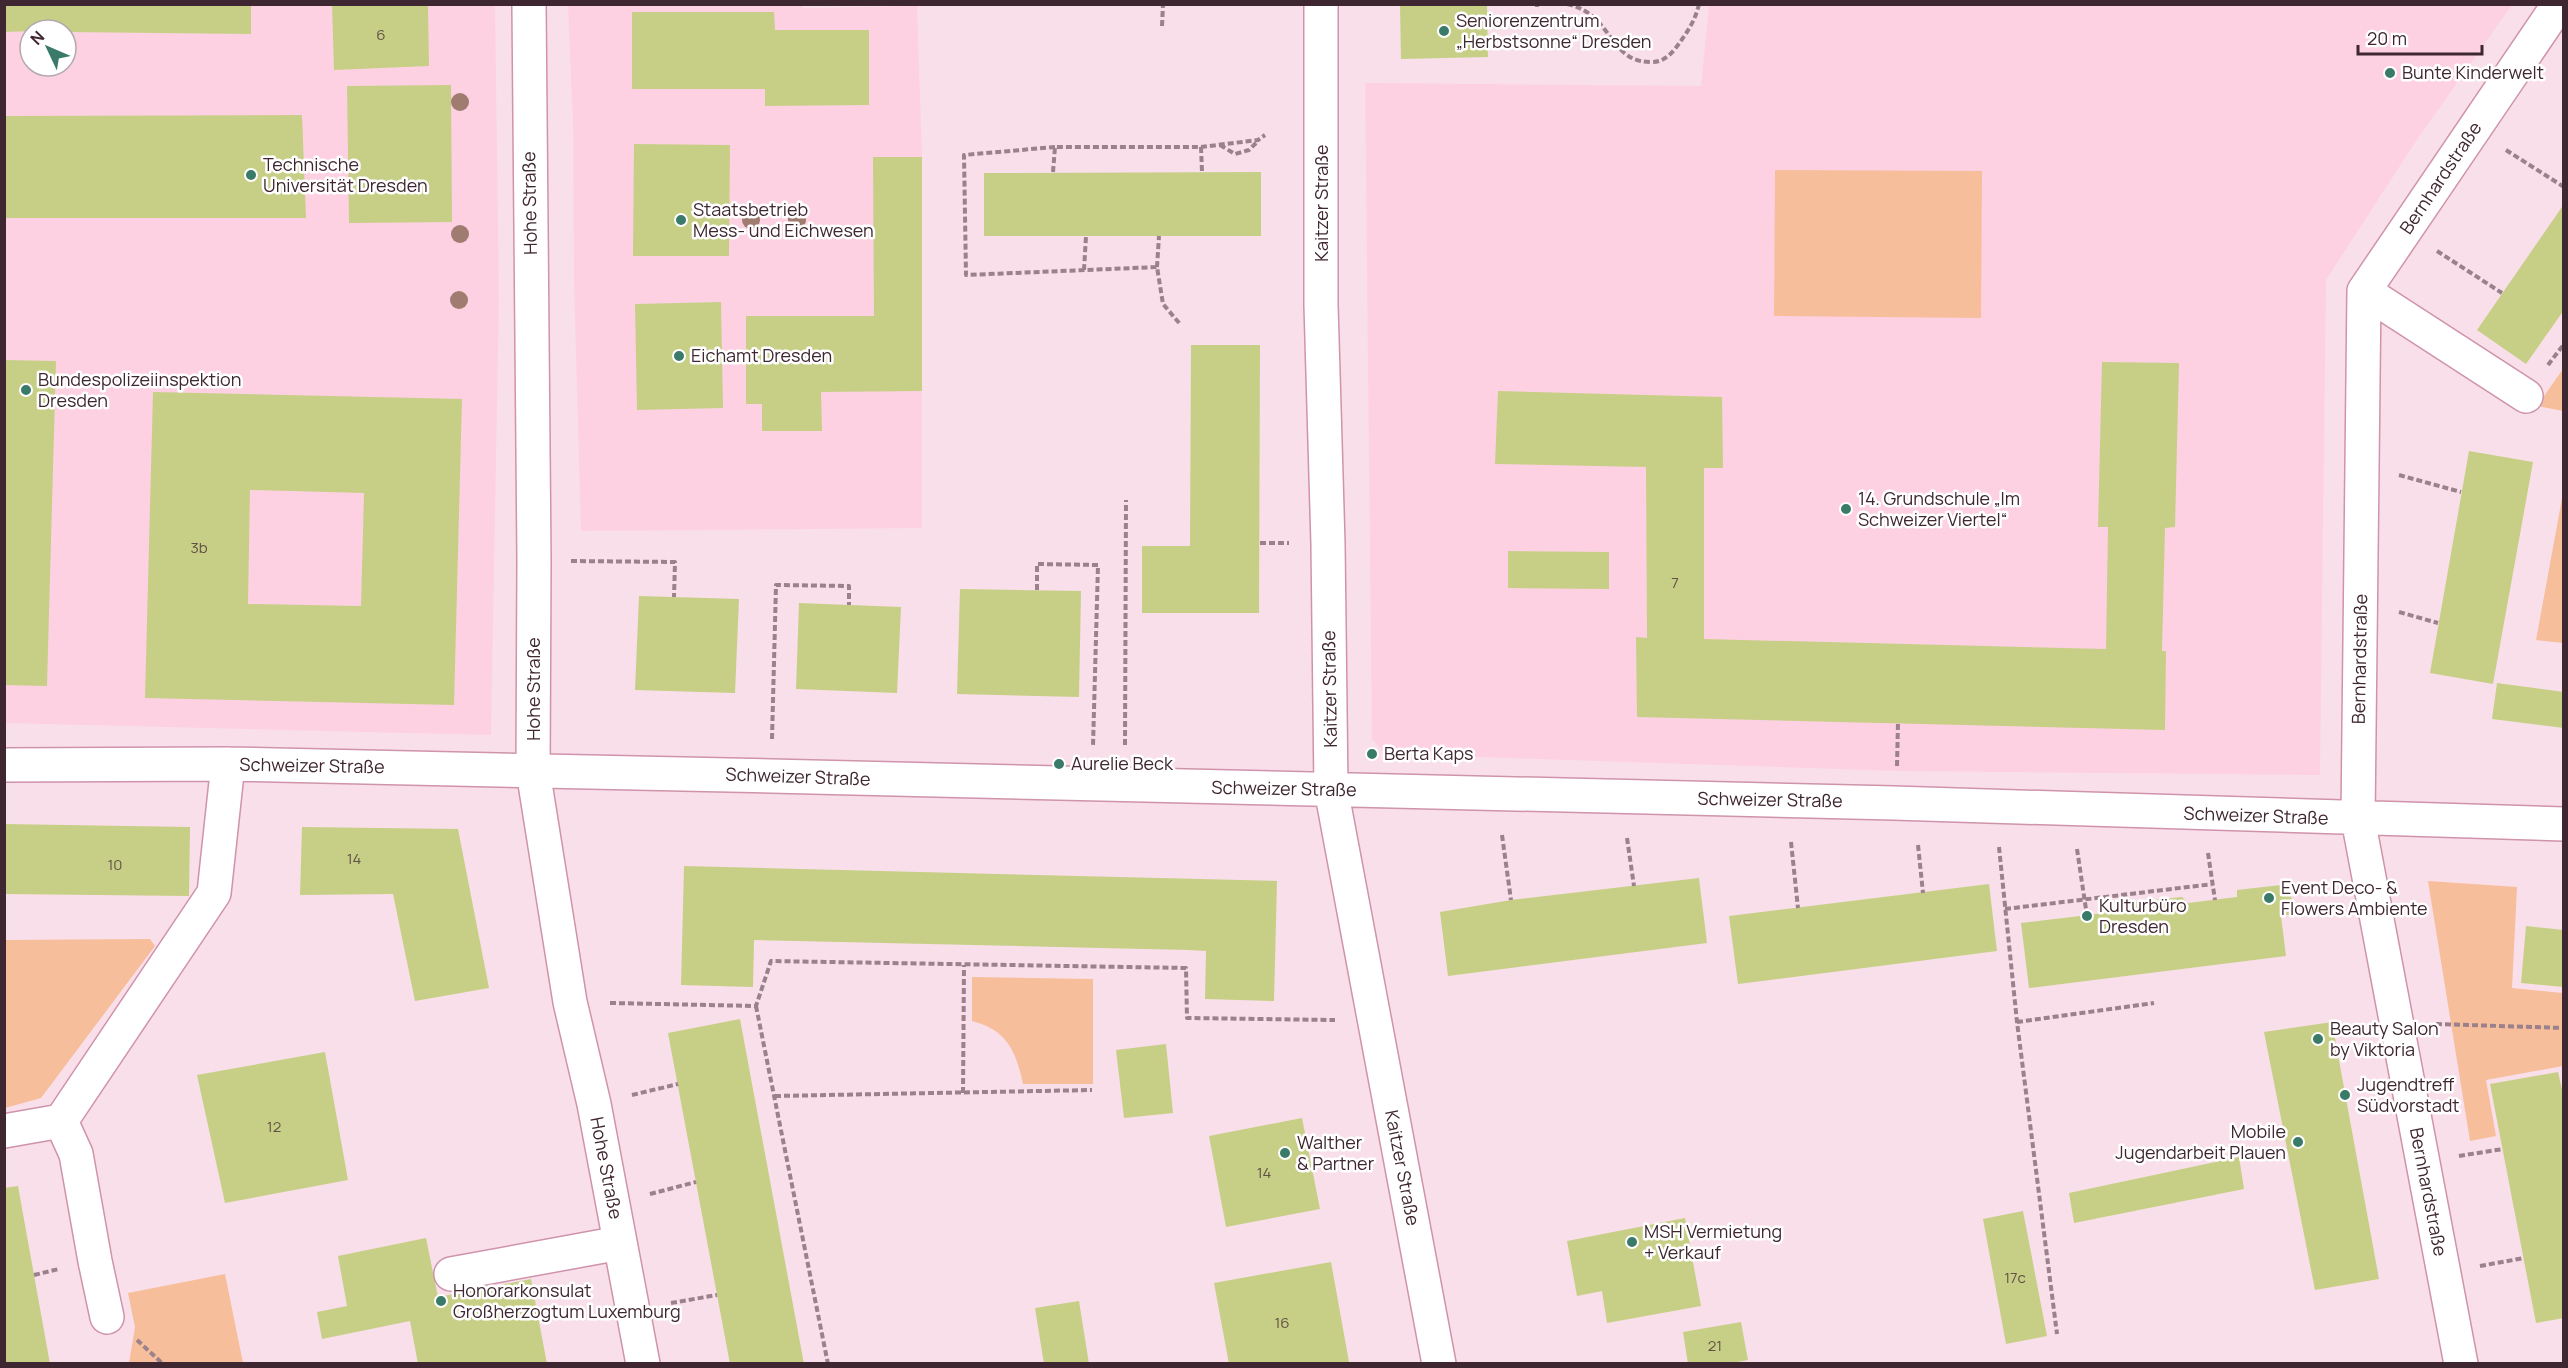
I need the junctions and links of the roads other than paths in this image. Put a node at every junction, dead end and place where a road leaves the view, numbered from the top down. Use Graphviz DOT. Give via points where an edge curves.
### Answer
graph roads {
  1 [pos="529,4"];
  2 [pos="1321,4"];
  3 [pos="2559,4"];
  4 [pos="2364,291"];
  5 [pos="2526,396"];
  6 [pos="228,764"];
  7 [pos="4,765"];
  8 [pos="533,771"];
  9 [pos="1331,789"];
  10 [pos="2358,819"];
  11 [pos="2564,824"];
  12 [pos="61,1121"];
  13 [pos="4,1131"];
  14 [pos="620,1243"];
  15 [pos="451,1274"];
  16 [pos="107,1317"];
  17 [pos="643,1364"];
  18 [pos="1439,1364"];
  19 [pos="2460,1364"];
  1 -- 8 [label="street, Hohe Straße"];
  2 -- 9 [label="street, Kaitzer Straße" via="1321,305"];
  3 -- 4 [label="street, Bernhardstraße"];
  4 -- 5 [label="street"];
  4 -- 10 [label="street, Bernhardstraße"];
  6 -- 7 [label="street, Schweizer Straße"];
  6 -- 8 [label="street, Schweizer Straße"];
  6 -- 12 [label="street" via="213,893"];
  8 -- 9 [label="street, Schweizer Straße"];
  8 -- 14 [label="street, Hohe Straße" via="570,1002"];
  9 -- 10 [label="street, Schweizer Straße"];
  9 -- 18 [label="street, Kaitzer Straße"];
  10 -- 11 [label="street, Schweizer Straße"];
  10 -- 19 [label="street, Bernhardstraße"];
  12 -- 13 [label="street"];
  12 -- 16 [label="street" via="76,1154"];
  14 -- 15 [label="street"];
  14 -- 17 [label="street, Hohe Straße"];
}
